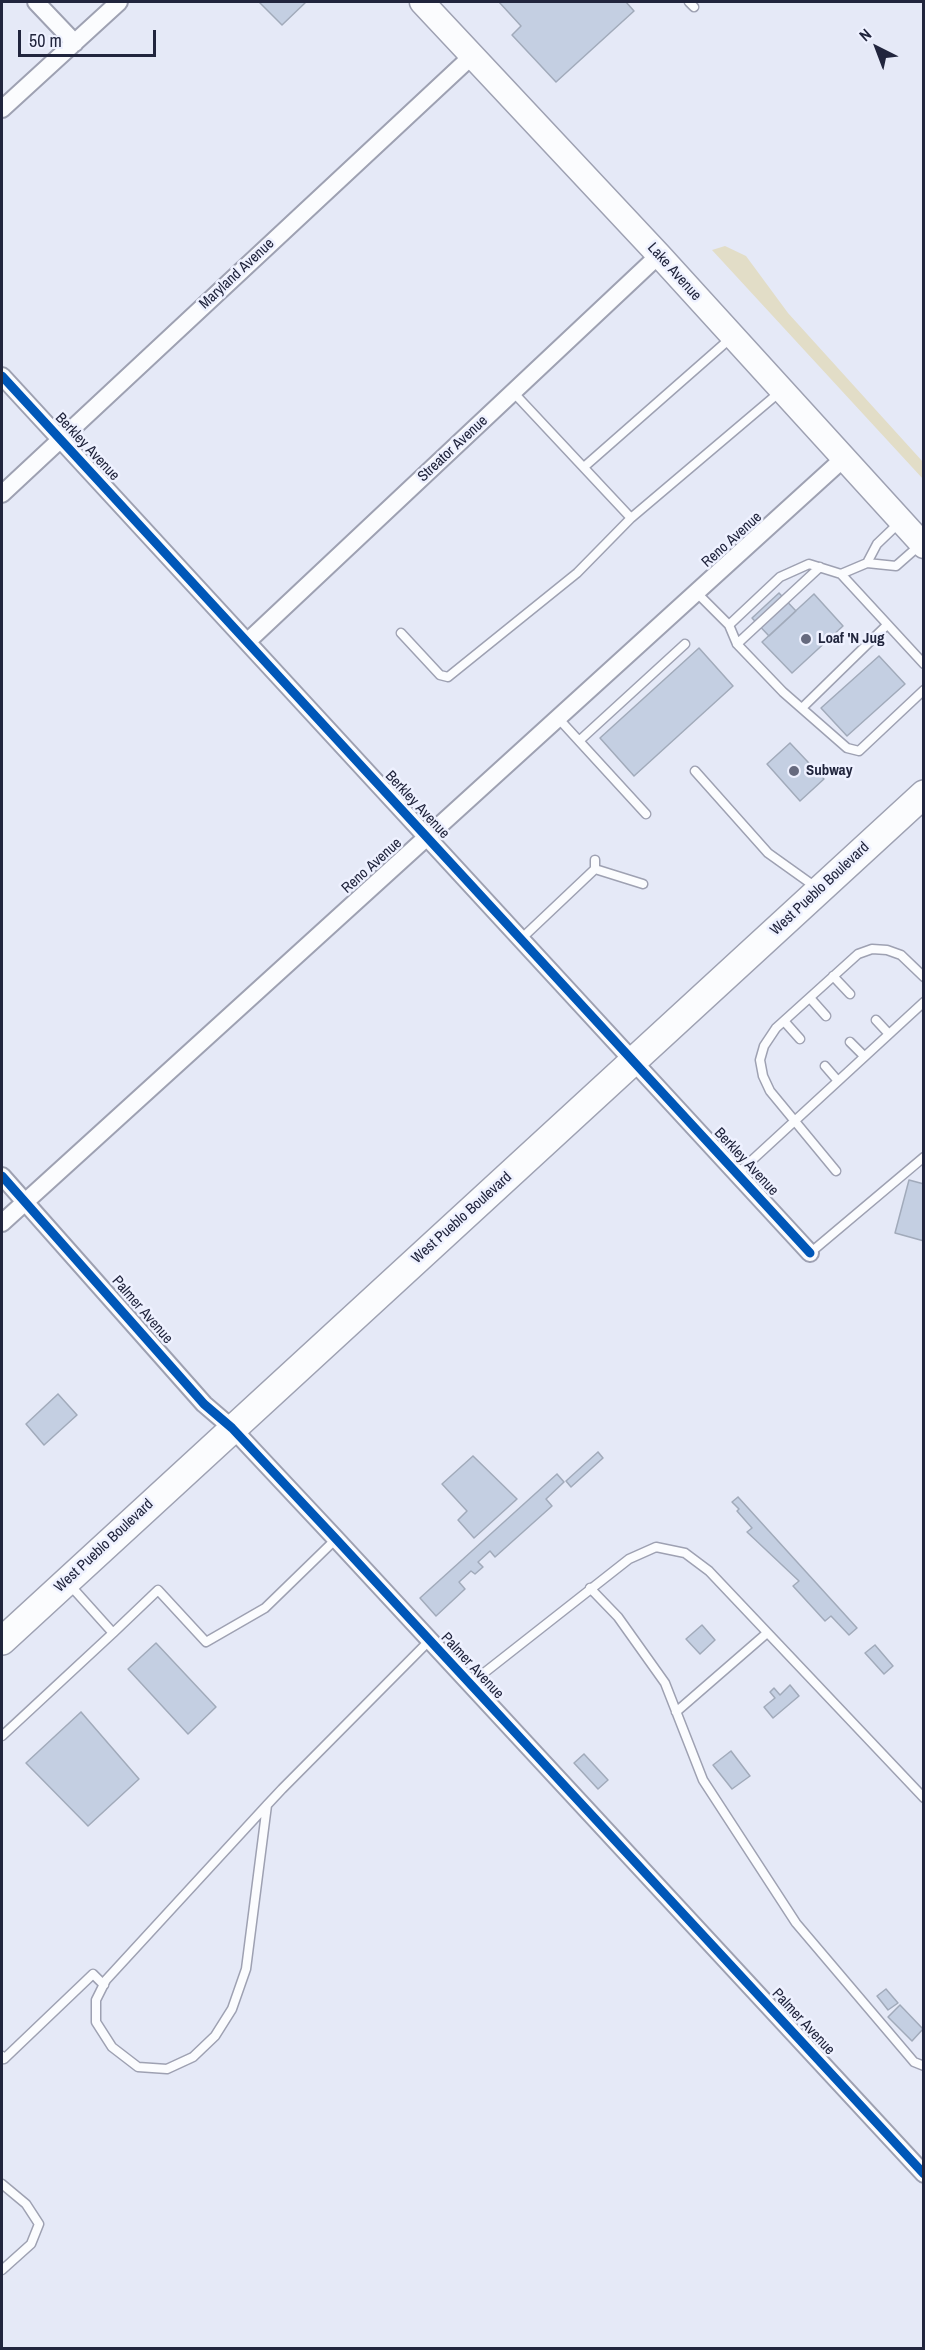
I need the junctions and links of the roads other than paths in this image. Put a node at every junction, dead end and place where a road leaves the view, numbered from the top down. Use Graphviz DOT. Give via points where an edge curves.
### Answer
graph roads {
  1 [pos="36,2"];
  2 [pos="119,2"];
  3 [pos="422,2"];
  4 [pos="75,43"];
  5 [pos="473,55"];
  6 [pos="2,109"];
  7 [pos="658,255"];
  8 [pos="733,336"];
  9 [pos="2,376"];
  10 [pos="781,390"];
  11 [pos="513,392"];
  12 [pos="60,439"];
  13 [pos="843,459"];
  14 [pos="584,467"];
  15 [pos="2,494"];
  16 [pos="631,518"];
  17 [pos="901,521"];
  18 [pos="922,545"];
  19 [pos="867,563"];
  20 [pos="820,567"];
  21 [pos="841,574"];
  22 [pos="696,592"];
  23 [pos="729,625"];
  24 [pos="887,626"];
  25 [pos="400,633"];
  26 [pos="247,642"];
  27 [pos="685,644"];
  28 [pos="737,644"];
  29 [pos="924,664"];
  30 [pos="924,690"];
  31 [pos="803,707"];
  32 [pos="558,718"];
  33 [pos="579,741"];
  34 [pos="695,771"];
  35 [pos="924,794"];
  36 [pos="646,814"];
  37 [pos="427,837"];
  38 [pos="643,884"];
  39 [pos="819,890"];
  40 [pos="520,939"];
  41 [pos="833,976"];
  42 [pos="924,977"];
  43 [pos="850,994"];
  44 [pos="810,998"];
  45 [pos="924,1002"];
  46 [pos="826,1016"];
  47 [pos="876,1020"];
  48 [pos="784,1021"];
  49 [pos="889,1034"];
  50 [pos="800,1039"];
  51 [pos="850,1042"];
  52 [pos="864,1056"];
  53 [pos="634,1061"];
  54 [pos="825,1066"];
  55 [pos="838,1081"];
  56 [pos="793,1122"];
  57 [pos="924,1157"];
  58 [pos="836,1171"];
  59 [pos="737,1174"];
  60 [pos="2,1176"];
  61 [pos="25,1201"];
  62 [pos="2,1223"];
  63 [pos="810,1253"];
  64 [pos="232,1428"];
  65 [pos="336,1539"];
  66 [pos="66,1581"];
  67 [pos="591,1588"];
  68 [pos="767,1633"];
  69 [pos="113,1634"];
  70 [pos="2,1641"];
  71 [pos="429,1641"];
  72 [pos="470,1685"];
  73 [pos="676,1712"];
  74 [pos="2,1736"];
  75 [pos="924,1798"];
  76 [pos="267,1805"];
  77 [pos="104,1985"];
  78 [pos="2,2056"];
  79 [pos="924,2066"];
  80 [pos="924,2174"];
  81 [pos="2,2184"];
  82 [pos="2,2270"];
  1 -- 4 [label="street"];
  2 -- 4 [label="street"];
  3 -- 5 [label="main road, Lake Avenue"];
  4 -- 6 [label="street"];
  5 -- 7 [label="main road, Lake Avenue"];
  5 -- 12 [label="street, Maryland Avenue"];
  7 -- 8 [label="main road, Lake Avenue"];
  7 -- 11 [label="street, Streator Avenue"];
  8 -- 10 [label="main road, Lake Avenue"];
  8 -- 14 [label="lane"];
  9 -- 12 [label="street, Berkley Avenue"];
  10 -- 13 [label="main road, Lake Avenue"];
  10 -- 16 [label="lane"];
  11 -- 14 [label="lane"];
  11 -- 26 [label="street, Streator Avenue"];
  12 -- 15 [label="street, Maryland Avenue"];
  12 -- 26 [label="street, Berkley Avenue"];
  13 -- 17 [label="main road, Lake Avenue"];
  13 -- 22 [label="street, Reno Avenue"];
  14 -- 16 [label="lane"];
  16 -- 25 [label="lane" via="577,573 448,677 440,675"];
  17 -- 18 [label="main road, Lake Avenue"];
  17 -- 19 [label="lane" via="877,544"];
  18 -- 19 [label="lane" via="896,566"];
  19 -- 21 [label="lane"];
  20 -- 21 [label="lane"];
  20 -- 23 [label="lane" via="809,564 780,577"];
  20 -- 28 [label="lane"];
  21 -- 24 [label="lane"];
  22 -- 23 [label="lane"];
  22 -- 32 [label="street, Reno Avenue"];
  23 -- 28 [label="lane"];
  24 -- 29 [label="lane"];
  24 -- 31 [label="lane"];
  26 -- 37 [label="street, Berkley Avenue"];
  27 -- 33 [label="lane"];
  28 -- 31 [label="lane"];
  30 -- 31 [label="lane" via="859,751 847,747"];
  32 -- 33 [label="lane"];
  32 -- 37 [label="street, Reno Avenue"];
  33 -- 36 [label="lane"];
  34 -- 39 [label="lane" via="768,853"];
  35 -- 39 [label="main road, West Pueblo Boulevard"];
  37 -- 40 [label="street, Berkley Avenue"];
  37 -- 61 [label="street, Reno Avenue"];
  38 -- 40 [label="lane" via="595,865"];
  39 -- 53 [label="main road, West Pueblo Boulevard"];
  40 -- 53 [label="street, Berkley Avenue"];
  41 -- 42 [label="lane" via="858,954 872,949 901,955"];
  41 -- 43 [label="lane"];
  41 -- 44 [label="lane"];
  44 -- 46 [label="lane"];
  44 -- 48 [label="lane"];
  45 -- 49 [label="lane"];
  47 -- 49 [label="lane"];
  48 -- 50 [label="lane"];
  48 -- 56 [label="lane" via="764,1046 760,1060 770,1091"];
  49 -- 52 [label="lane"];
  51 -- 52 [label="lane"];
  52 -- 55 [label="lane"];
  53 -- 59 [label="street, Berkley Avenue"];
  53 -- 64 [label="main road, West Pueblo Boulevard"];
  54 -- 55 [label="lane"];
  55 -- 56 [label="lane"];
  56 -- 58 [label="lane"];
  56 -- 59 [label="lane"];
  57 -- 63 [label="lane"];
  59 -- 63 [label="street, Berkley Avenue"];
  60 -- 61 [label="street, Palmer Avenue"];
  61 -- 62 [label="street, Reno Avenue"];
  61 -- 64 [label="street, Palmer Avenue" via="204,1404"];
  64 -- 65 [label="street, Palmer Avenue"];
  64 -- 66 [label="main road, West Pueblo Boulevard"];
  65 -- 69 [label="lane" via="265,1608 206,1642 158,1590"];
  65 -- 71 [label="street, Palmer Avenue"];
  66 -- 69 [label="lane"];
  66 -- 70 [label="main road, West Pueblo Boulevard"];
  67 -- 68 [label="lane" via="629,1559 656,1547 685,1554 709,1571"];
  67 -- 72 [label="lane"];
  67 -- 73 [label="lane" via="618,1617 665,1683"];
  68 -- 73 [label="lane"];
  68 -- 75 [label="lane"];
  69 -- 74 [label="lane"];
  71 -- 72 [label="street, Palmer Avenue"];
  71 -- 76 [label="lane"];
  72 -- 80 [label="street, Palmer Avenue"];
  73 -- 79 [label="lane" via="703,1780 796,1923 914,2062"];
  76 -- 77 [label="lane"];
  76 -- 77 [label="lane" via="246,1969 232,2009 214,2036 193,2057 167,2069 138,2067 112,2047 96,2022 96,2000"];
  77 -- 78 [label="lane" via="93,1974 4,2059"];
  81 -- 82 [label="lane" via="26,2204 39,2224 31,2244"];
}
